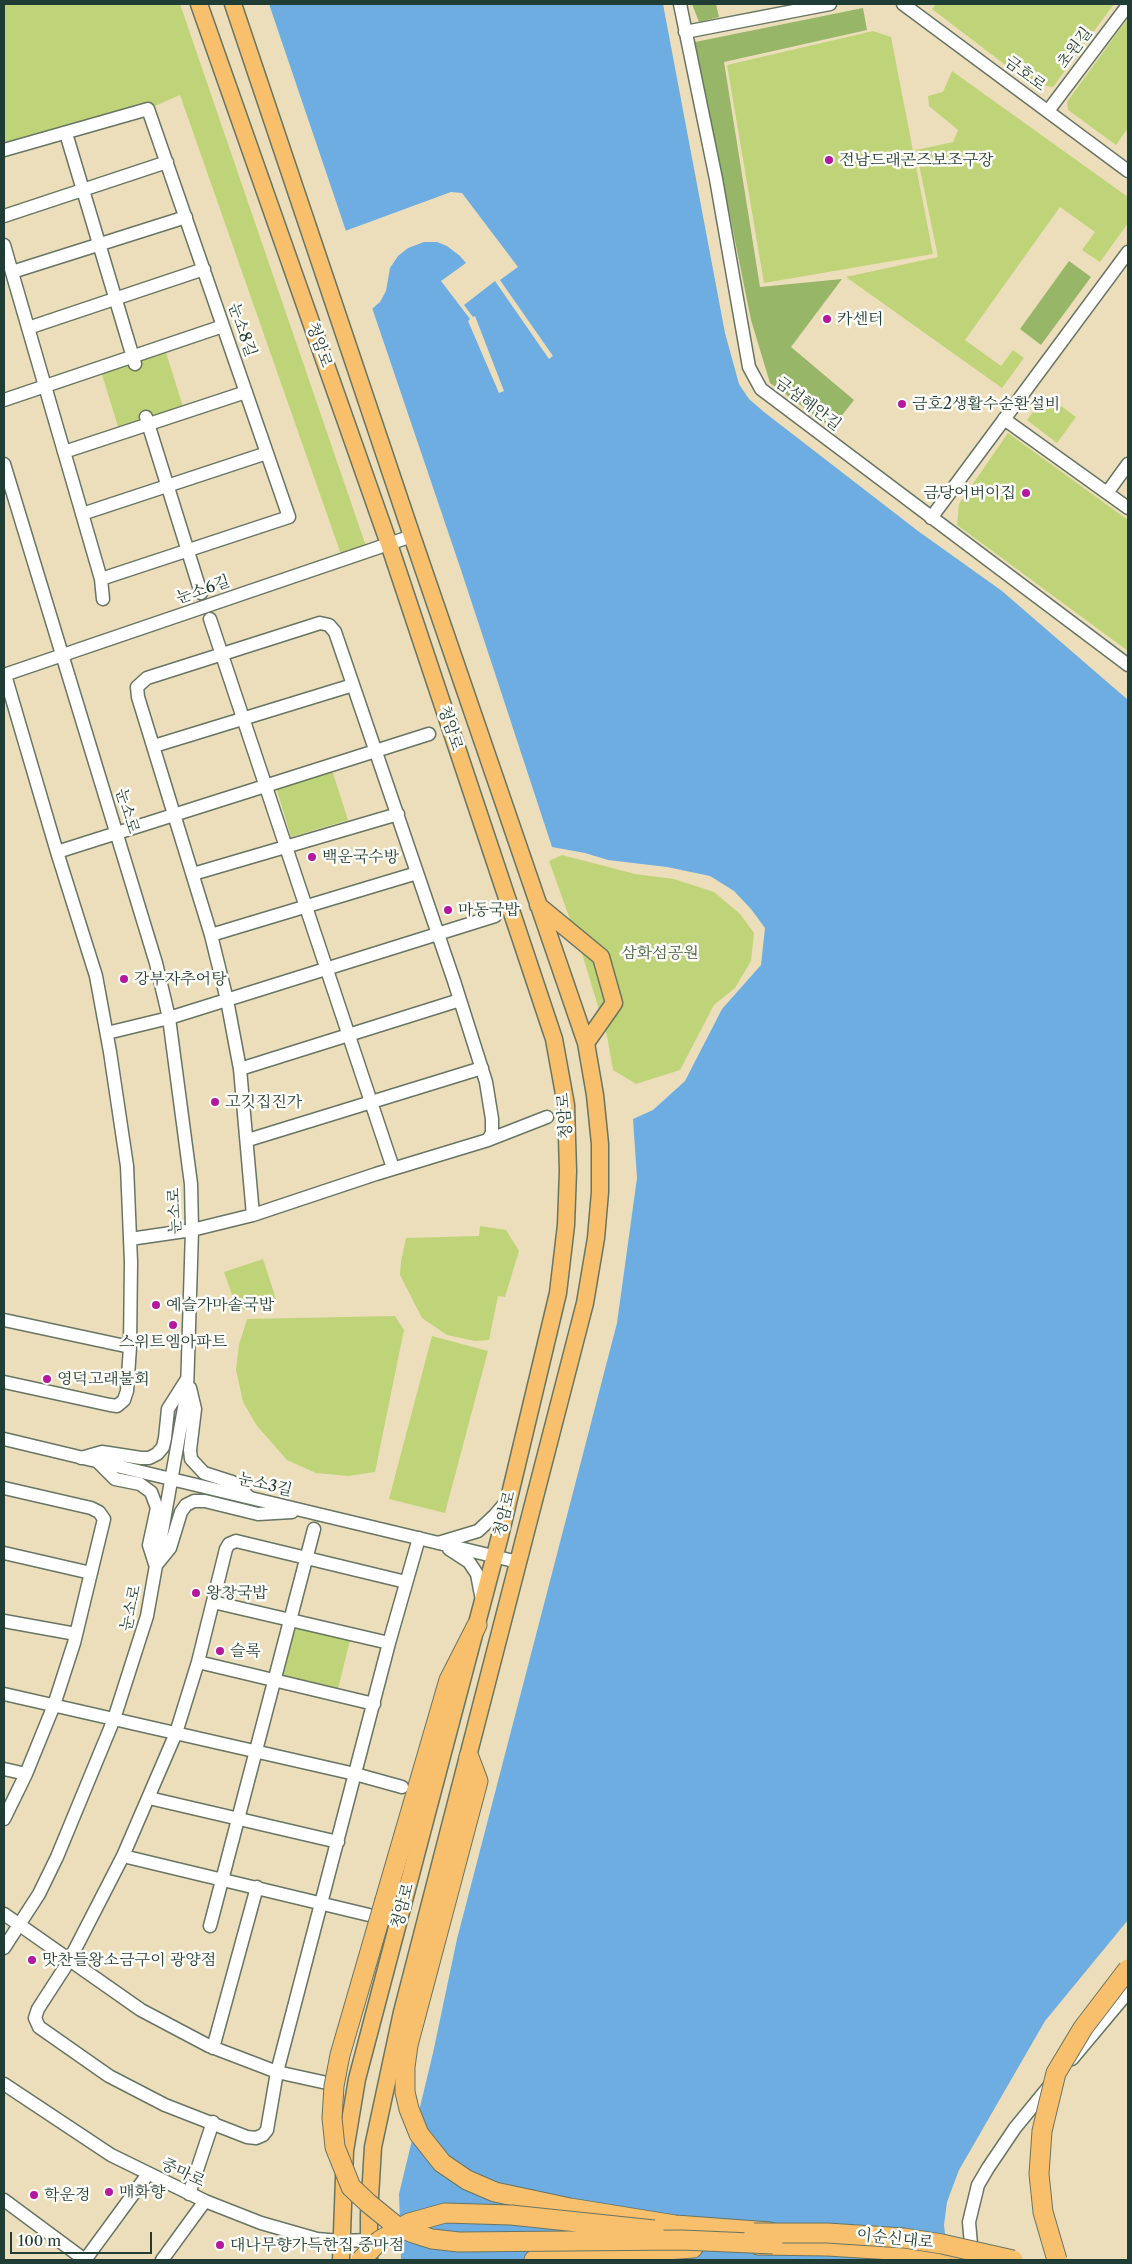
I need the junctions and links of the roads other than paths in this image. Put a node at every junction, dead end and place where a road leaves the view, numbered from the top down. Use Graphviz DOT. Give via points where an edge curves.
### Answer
graph roads {
  1 [pos="199,4"];
  2 [pos="233,4"];
  3 [pos="680,4"];
  4 [pos="830,4"];
  5 [pos="903,4"];
  6 [pos="1128,5"];
  7 [pos="776,9"];
  8 [pos="685,32"];
  9 [pos="1048,111"];
  10 [pos="68,140"];
  11 [pos="4,150"];
  12 [pos="167,162"];
  13 [pos="1128,171"];
  14 [pos="83,190"];
  15 [pos="4,216"];
  16 [pos="186,217"];
  17 [pos="4,245"];
  18 [pos="99,245"];
  19 [pos="1128,252"];
  20 [pos="204,269"];
  21 [pos="12,272"];
  22 [pos="115,299"];
  23 [pos="223,326"];
  24 [pos="28,328"];
  25 [pos="134,360"];
  26 [pos="45,386"];
  27 [pos="246,392"];
  28 [pos="4,400"];
  29 [pos="1004,419"];
  30 [pos="147,421"];
  31 [pos="64,452"];
  32 [pos="267,453"];
  33 [pos="4,464"];
  34 [pos="1128,464"];
  35 [pos="167,486"];
  36 [pos="1107,493"];
  37 [pos="1128,508"];
  38 [pos="82,514"];
  39 [pos="931,518"];
  40 [pos="412,536"];
  41 [pos="389,544"];
  42 [pos="188,551"];
  43 [pos="101,579"];
  44 [pos="201,593"];
  45 [pos="103,599"];
  46 [pos="210,619"];
  47 [pos="222,654"];
  48 [pos="61,656"];
  49 [pos="1128,665"];
  50 [pos="4,675"];
  51 [pos="353,684"];
  52 [pos="243,718"];
  53 [pos="429,734"];
  54 [pos="154,746"];
  55 [pos="376,751"];
  56 [pos="266,786"];
  57 [pos="398,814"];
  58 [pos="174,815"];
  59 [pos="117,833"];
  60 [pos="286,847"];
  61 [pos="56,852"];
  62 [pos="417,873"];
  63 [pos="193,874"];
  64 [pos="538,905"];
  65 [pos="306,906"];
  66 [pos="494,916"];
  67 [pos="438,934"];
  68 [pos="211,935"];
  69 [pos="327,969"];
  70 [pos="227,1000"];
  71 [pos="460,1000"];
  72 [pos="169,1018"];
  73 [pos="107,1033"];
  74 [pos="349,1035"];
  75 [pos="586,1043"];
  76 [pos="482,1068"];
  77 [pos="240,1069"];
  78 [pos="372,1102"];
  79 [pos="547,1118"];
  80 [pos="248,1140"];
  81 [pos="488,1140"];
  82 [pos="394,1168"];
  83 [pos="253,1215"];
  84 [pos="192,1230"];
  85 [pos="130,1239"];
  86 [pos="4,1320"];
  87 [pos="130,1347"];
  88 [pos="188,1377"];
  89 [pos="4,1382"];
  90 [pos="4,1440"];
  91 [pos="81,1458"];
  92 [pos="98,1462"];
  93 [pos="172,1480"];
  94 [pos="4,1488"];
  95 [pos="250,1498"];
  96 [pos="509,1498"];
  97 [pos="303,1511"];
  98 [pos="314,1529"];
  99 [pos="419,1538"];
  100 [pos="438,1543"];
  101 [pos="4,1554"];
  102 [pos="494,1557"];
  103 [pos="307,1558"];
  104 [pos="518,1562"];
  105 [pos="156,1566"];
  106 [pos="91,1573"];
  107 [pos="406,1582"];
  108 [pos="213,1602"];
  109 [pos="482,1603"];
  110 [pos="290,1620"];
  111 [pos="4,1621"];
  112 [pos="477,1625"];
  113 [pos="76,1634"];
  114 [pos="390,1643"];
  115 [pos="198,1662"];
  116 [pos="275,1680"];
  117 [pos="4,1694"];
  118 [pos="374,1704"];
  119 [pos="54,1705"];
  120 [pos="114,1719"];
  121 [pos="176,1733"];
  122 [pos="256,1751"];
  123 [pos="468,1757"];
  124 [pos="4,1769"];
  125 [pos="26,1774"];
  126 [pos="356,1774"];
  127 [pos="402,1786"];
  128 [pos="149,1798"];
  129 [pos="4,1819"];
  130 [pos="238,1819"];
  131 [pos="338,1842"];
  132 [pos="123,1856"];
  133 [pos="222,1879"];
  134 [pos="257,1887"];
  135 [pos="322,1902"];
  136 [pos="4,1914"];
  137 [pos="369,1915"];
  138 [pos="20,1926"];
  139 [pos="210,1926"];
  140 [pos="4,1948"];
  141 [pos="69,1960"];
  142 [pos="1128,1969"];
  143 [pos="1128,1992"];
  144 [pos="214,2048"];
  145 [pos="277,2072"];
  146 [pos="327,2083"];
  147 [pos="4,2084"];
  148 [pos="212,2122"];
  149 [pos="148,2174"];
  150 [pos="190,2194"];
  151 [pos="4,2200"];
  152 [pos="205,2201"];
  153 [pos="774,2238"];
  154 [pos="369,2240"];
  155 [pos="340,2241"];
  156 [pos="85,2260"];
  157 [pos="162,2260"];
  158 [pos="341,2260"];
  159 [pos="361,2260"];
  160 [pos="370,2260"];
  161 [pos="534,2260"];
  162 [pos="958,2260"];
  163 [pos="972,2260"];
  164 [pos="1012,2260"];
  165 [pos="1057,2260"];
  1 -- 41 [label="main road, 청암로"];
  2 -- 40 [label="main road, 청암로"];
  3 -- 8 [label="street, 금섬해안길"];
  4 -- 7 [label="street"];
  5 -- 9 [label="street, 금호로"];
  6 -- 9 [label="street, 초원길"];
  7 -- 8 [label="street"];
  8 -- 39 [label="street, 금섬해안길" via="716,179 749,367 761,388"];
  9 -- 13 [label="street, 금호로"];
  10 -- 14 [label="street"];
  11 -- 12 [label="street, 눈소8길" via="148,109"];
  12 -- 14 [label="street"];
  12 -- 16 [label="street, 눈소8길"];
  14 -- 15 [label="street"];
  14 -- 18 [label="street"];
  16 -- 18 [label="street"];
  16 -- 20 [label="street, 눈소8길"];
  17 -- 21 [label="street"];
  18 -- 21 [label="street"];
  18 -- 22 [label="street"];
  19 -- 29 [label="street"];
  20 -- 22 [label="street"];
  20 -- 23 [label="street, 눈소8길"];
  21 -- 24 [label="street"];
  22 -- 24 [label="street"];
  22 -- 25 [label="street"];
  23 -- 25 [label="street"];
  23 -- 27 [label="street, 눈소8길"];
  24 -- 26 [label="street"];
  25 -- 26 [label="street"];
  26 -- 28 [label="street"];
  26 -- 31 [label="street"];
  27 -- 30 [label="street"];
  27 -- 32 [label="street, 눈소8길"];
  29 -- 36 [label="street"];
  29 -- 39 [label="street"];
  30 -- 31 [label="street"];
  30 -- 35 [label="street"];
  31 -- 38 [label="street"];
  32 -- 35 [label="street"];
  32 -- 42 [label="street, 눈소8길" via="289,517"];
  33 -- 48 [label="street, 눈소로"];
  34 -- 36 [label="street"];
  35 -- 38 [label="street"];
  35 -- 42 [label="street"];
  36 -- 37 [label="street"];
  38 -- 43 [label="street"];
  39 -- 49 [label="street, 금섬해안길"];
  40 -- 41 [label="street, 눈소6길"];
  40 -- 64 [label="main road, 청암로"];
  41 -- 48 [label="street, 눈소6길"];
  41 -- 96 [label="main road, 청암로" via="554,1039 566,1105 566,1226 558,1294"];
  42 -- 43 [label="street, 눈소8길"];
  42 -- 44 [label="street"];
  43 -- 45 [label="street"];
  46 -- 47 [label="street"];
  47 -- 51 [label="street" via="320,623 329,625"];
  47 -- 52 [label="street"];
  47 -- 54 [label="street" via="146,678 137,687"];
  48 -- 50 [label="street, 눈소6길"];
  48 -- 59 [label="street, 눈소로"];
  50 -- 61 [label="street"];
  51 -- 52 [label="street"];
  51 -- 55 [label="street"];
  52 -- 54 [label="street"];
  52 -- 56 [label="street"];
  53 -- 55 [label="street"];
  54 -- 58 [label="street"];
  55 -- 56 [label="street"];
  55 -- 57 [label="street"];
  56 -- 58 [label="street"];
  56 -- 60 [label="street"];
  57 -- 60 [label="street"];
  57 -- 62 [label="street"];
  58 -- 59 [label="street"];
  58 -- 63 [label="street"];
  59 -- 61 [label="street"];
  59 -- 72 [label="street, 눈소로"];
  60 -- 63 [label="street"];
  60 -- 65 [label="street"];
  61 -- 73 [label="street" via="96,976"];
  62 -- 65 [label="street"];
  62 -- 67 [label="street"];
  63 -- 68 [label="street"];
  64 -- 75 [label="main road, 청암로"];
  64 -- 75 [label="main road" via="601,957 614,1003"];
  65 -- 68 [label="street"];
  65 -- 69 [label="street"];
  66 -- 67 [label="street"];
  67 -- 69 [label="street"];
  67 -- 71 [label="street"];
  68 -- 70 [label="street"];
  69 -- 70 [label="street"];
  69 -- 74 [label="street"];
  70 -- 72 [label="street"];
  70 -- 77 [label="street"];
  71 -- 74 [label="street"];
  71 -- 76 [label="street"];
  72 -- 73 [label="street"];
  72 -- 84 [label="street, 눈소로" via="191,1184"];
  73 -- 85 [label="street" via="127,1166"];
  74 -- 77 [label="street"];
  74 -- 78 [label="street"];
  75 -- 104 [label="main road, 청암로" via="600,1144 596,1238 584,1303"];
  76 -- 78 [label="street"];
  76 -- 81 [label="street" via="492,1119 492,1133"];
  77 -- 80 [label="street"];
  78 -- 80 [label="street"];
  78 -- 82 [label="street"];
  79 -- 81 [label="street"];
  80 -- 83 [label="street"];
  81 -- 82 [label="street"];
  82 -- 83 [label="street"];
  83 -- 84 [label="street"];
  84 -- 85 [label="street"];
  84 -- 88 [label="street, 눈소로"];
  85 -- 87 [label="street"];
  86 -- 87 [label="street"];
  87 -- 89 [label="street" via="126,1392 124,1400 117,1406"];
  88 -- 91 [label="street" via="168,1409 163,1447 157,1454 141,1458 102,1452"];
  88 -- 93 [label="street, 눈소로"];
  88 -- 95 [label="street" via="195,1409 191,1459 204,1474 232,1482"];
  90 -- 91 [label="street, 눈소3길"];
  91 -- 92 [label="street, 눈소3길"];
  92 -- 93 [label="street, 눈소3길"];
  92 -- 105 [label="street" via="116,1478 140,1484 151,1492 157,1508 149,1545"];
  93 -- 95 [label="street, 눈소3길"];
  93 -- 105 [label="street, 눈소로"];
  94 -- 106 [label="street" via="100,1512 104,1519"];
  95 -- 97 [label="street, 눈소3길"];
  96 -- 100 [label="street" via="478,1530"];
  96 -- 102 [label="main road, 청암로"];
  97 -- 99 [label="street, 눈소3길"];
  97 -- 105 [label="street" via="258,1514 194,1501 181,1512 170,1548"];
  98 -- 103 [label="street"];
  99 -- 100 [label="street, 눈소3길"];
  99 -- 107 [label="street"];
  100 -- 102 [label="street, 눈소3길"];
  100 -- 109 [label="street" via="470,1562"];
  101 -- 106 [label="street"];
  102 -- 104 [label="street, 눈소3길"];
  102 -- 109 [label="main road, 청암로"];
  103 -- 107 [label="street"];
  103 -- 108 [label="street" via="236,1541 229,1544"];
  103 -- 110 [label="street"];
  104 -- 123 [label="main road, 청암로"];
  105 -- 120 [label="street, 눈소로" via="140,1642"];
  106 -- 113 [label="street"];
  107 -- 114 [label="street"];
  108 -- 110 [label="street"];
  108 -- 115 [label="street"];
  109 -- 112 [label="main road, 청암로"];
  110 -- 114 [label="street"];
  110 -- 116 [label="street"];
  111 -- 113 [label="street"];
  112 -- 153 [label="highway, bridge" via="448,1680 340,2055 332,2118 335,2147 351,2187 395,2225 432,2239 459,2242"];
  112 -- 155 [label="main road, 청암로" via="357,2079 345,2150"];
  113 -- 119 [label="street"];
  114 -- 118 [label="street"];
  115 -- 116 [label="street"];
  115 -- 121 [label="street"];
  116 -- 118 [label="street"];
  116 -- 122 [label="street"];
  117 -- 119 [label="street"];
  118 -- 126 [label="street"];
  119 -- 120 [label="street"];
  119 -- 125 [label="street"];
  120 -- 121 [label="street"];
  120 -- 138 [label="street, 눈소로" via="57,1857"];
  121 -- 122 [label="street"];
  121 -- 128 [label="street"];
  122 -- 126 [label="street"];
  122 -- 130 [label="street"];
  123 -- 153 [label="highway, bridge" via="478,1781 404,2067 404,2092 420,2134 442,2163 467,2180 494,2192 570,2208"];
  123 -- 154 [label="main road, 청암로" via="402,2012 373,2147"];
  124 -- 125 [label="street"];
  125 -- 129 [label="street"];
  126 -- 127 [label="street"];
  126 -- 131 [label="street"];
  128 -- 130 [label="street"];
  128 -- 132 [label="street"];
  130 -- 131 [label="street"];
  130 -- 133 [label="street"];
  131 -- 135 [label="street"];
  132 -- 133 [label="street"];
  132 -- 141 [label="street"];
  133 -- 134 [label="street"];
  133 -- 139 [label="street"];
  134 -- 135 [label="street"];
  134 -- 144 [label="street"];
  135 -- 137 [label="street"];
  135 -- 145 [label="street"];
  136 -- 138 [label="street"];
  138 -- 140 [label="street, 눈소로"];
  138 -- 141 [label="street"];
  141 -- 144 [label="street" via="141,2010"];
  141 -- 148 [label="street" via="38,2009 35,2018 39,2027 109,2076 165,2105"];
  142 -- 165 [label="highway, bridge" via="1083,2028 1056,2073 1042,2131 1039,2174 1042,2203"];
  143 -- 163 [label="street" via="1015,2128 978,2185 969,2222"];
  144 -- 145 [label="street"];
  145 -- 146 [label="street"];
  145 -- 148 [label="street" via="267,2130 263,2135 247,2137"];
  147 -- 149 [label="street, 중마로" via="111,2155"];
  148 -- 150 [label="street"];
  149 -- 150 [label="street, 중마로"];
  149 -- 156 [label="street"];
  150 -- 152 [label="street, 중마로"];
  151 -- 156 [label="street"];
  152 -- 155 [label="street, 중마로" via="261,2223 318,2239"];
  152 -- 157 [label="street"];
  153 -- 159 [label="highway, bridge" via="673,2232 511,2215 445,2213 409,2222 379,2241"];
  153 -- 161 [label="highway, bridge"];
  153 -- 162 [label="highway, 이순신대로" via="908,2251"];
  153 -- 164 [label="highway, 이순신대로, bridge" via="904,2238"];
  154 -- 155 [label="street, 중마로"];
  154 -- 160 [label="main road, 청암로"];
  155 -- 158 [label="main road, 청암로"];
}
